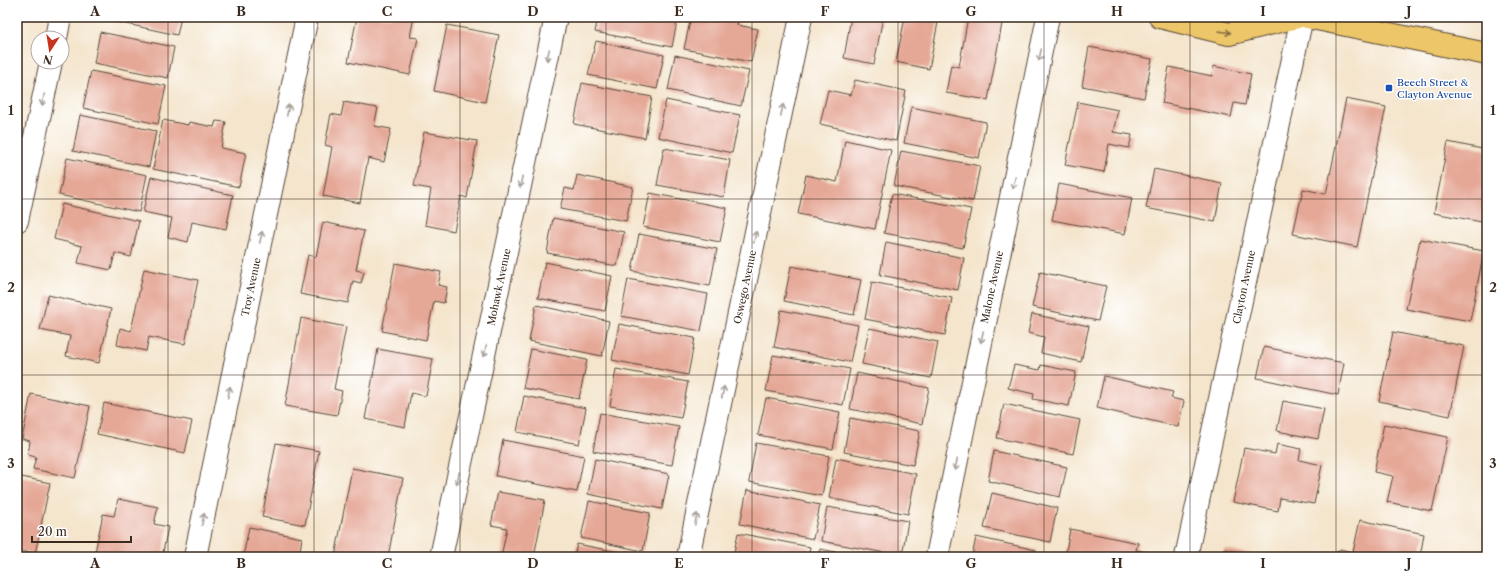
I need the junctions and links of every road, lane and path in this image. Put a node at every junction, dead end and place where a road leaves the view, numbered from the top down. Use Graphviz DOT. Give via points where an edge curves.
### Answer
graph roads {
  1 [pos="60,17"];
  2 [pos="307,17"];
  3 [pos="556,17"];
  4 [pos="801,17"];
  5 [pos="1048,17"];
  6 [pos="1160,17"];
  7 [pos="1297,17"];
  8 [pos="1302,17"];
  9 [pos="1307,17"];
  10 [pos="58,30"];
  11 [pos="1487,54"];
  12 [pos="48,70"];
  13 [pos="17,221"];
  14 [pos="195,557"];
  15 [pos="441,557"];
  16 [pos="688,557"];
  17 [pos="937,557"];
  18 [pos="1186,557"];
  1 -- 10 [label="street"];
  14 -- 2 [label="street, Troy Avenue, one-way"];
  3 -- 15 [label="street, Mohawk Avenue, one-way"];
  16 -- 4 [label="street, Oswego Avenue, one-way"];
  5 -- 17 [label="street, Malone Avenue, one-way"];
  6 -- 7 [label="highway, one-way" via="1229,34"];
  8 -- 18 [label="street, Clayton Avenue"];
  9 -- 11 [label="highway"];
  12 -- 13 [label="street, one-way"];
}
